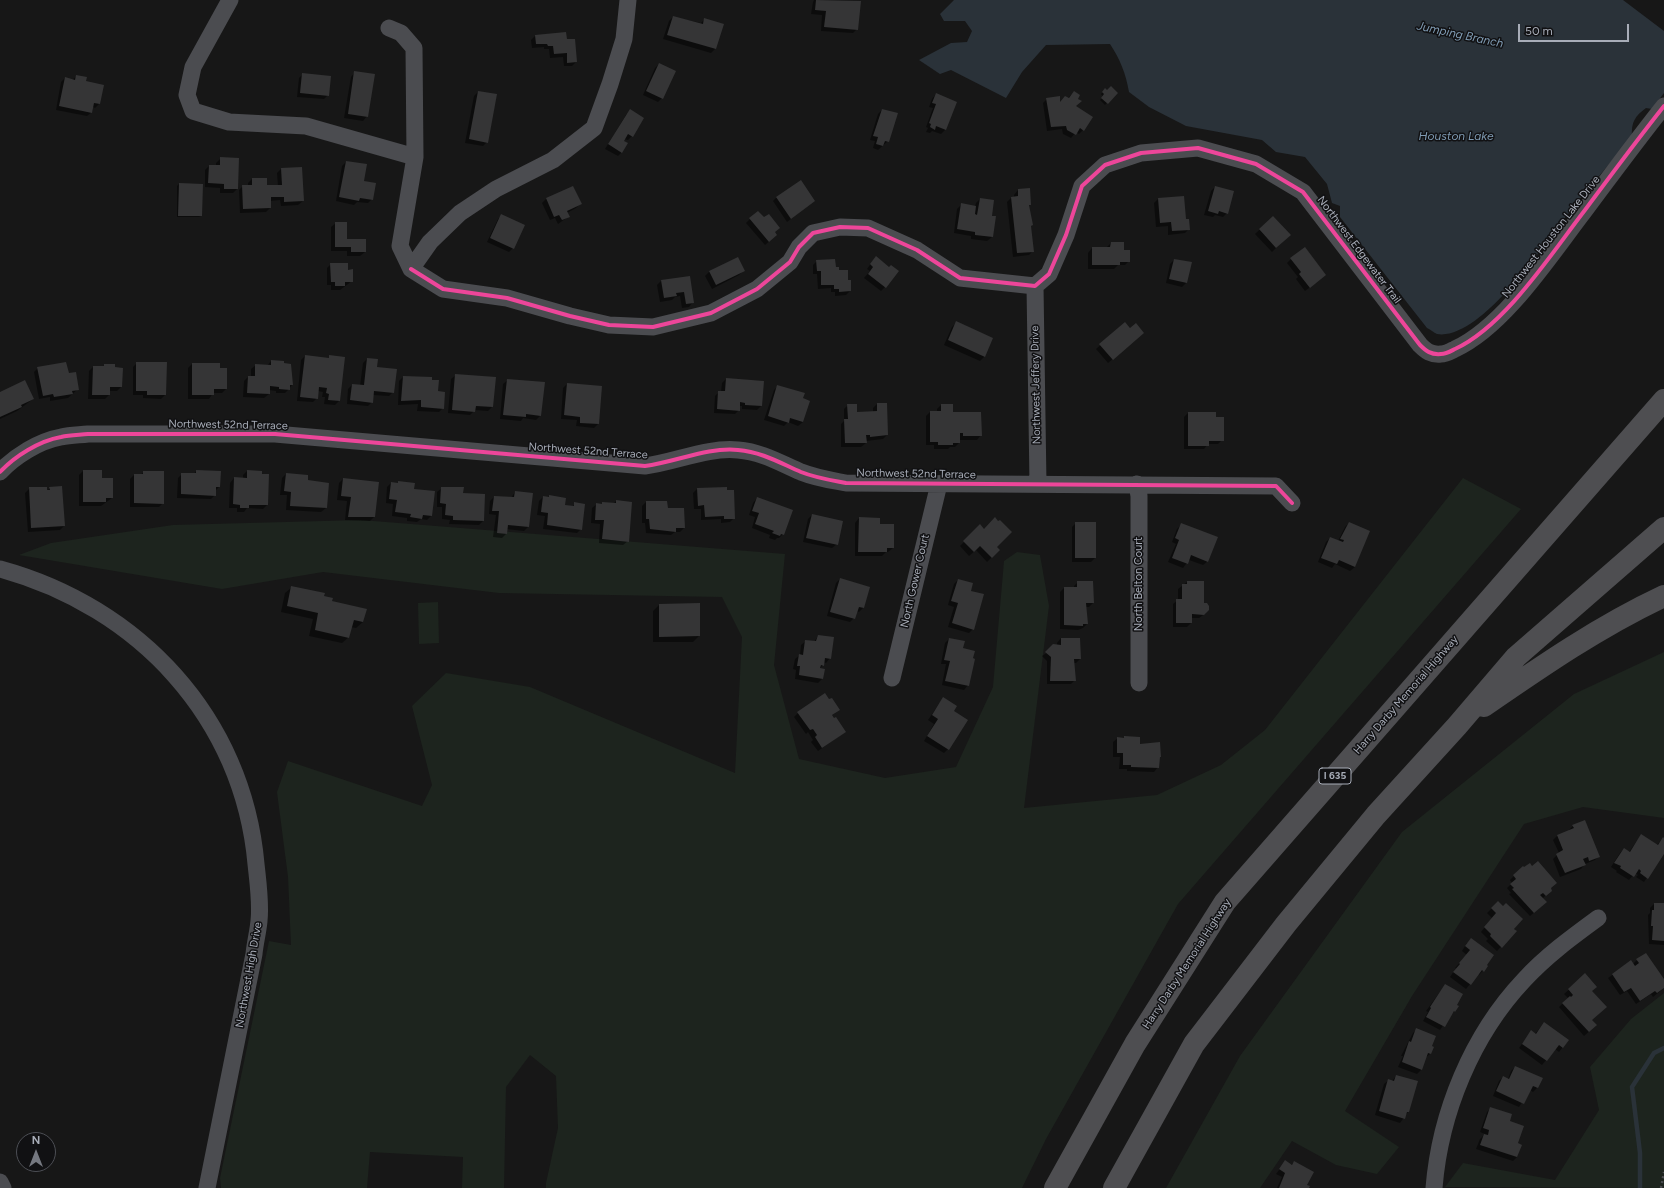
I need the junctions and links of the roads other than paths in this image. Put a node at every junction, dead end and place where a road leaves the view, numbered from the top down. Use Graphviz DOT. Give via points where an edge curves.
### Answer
graph roads {
  1 [pos="230,0"];
  2 [pos="632,1"];
  3 [pos="389,28"];
  4 [pos="1664,106"];
  5 [pos="415,157"];
  6 [pos="411,269"];
  7 [pos="1035,286"];
  8 [pos="1434,354"];
  9 [pos="1664,400"];
  10 [pos="0,472"];
  11 [pos="939,484"];
  12 [pos="1038,484"];
  13 [pos="1137,484"];
  14 [pos="1292,503"];
  15 [pos="1664,528"];
  16 [pos="0,569"];
  17 [pos="1664,596"];
  18 [pos="892,678"];
  19 [pos="1138,684"];
  20 [pos="1457,726"];
  21 [pos="1598,918"];
  22 [pos="0,1182"];
  23 [pos="3,1188"];
  24 [pos="207,1188"];
  25 [pos="1055,1188"];
  26 [pos="1114,1188"];
  27 [pos="1434,1188"];
  1 -- 5 [label="street" via="193,67 187,95 193,111 229,122 306,126"];
  2 -- 6 [label="street" via="624,39 594,128 553,160 496,189 460,213 430,242"];
  3 -- 5 [label="street" via="401,33 414,48"];
  4 -- 8 [label="street, Northwest Houston Lake Drive" via="1530,282 1498,318 1470,342 1443,354"];
  5 -- 6 [label="street" via="400,246"];
  6 -- 7 [label="street" via="444,288 507,298 609,325 653,327 711,313 757,289 790,262 799,247 813,233 840,227 868,228 917,250 960,278"];
  7 -- 8 [label="street, Northwest Edgewater Trail" via="1049,274 1066,235 1082,186 1105,165 1141,153 1198,148 1256,164 1302,192 1420,345 1427,352"];
  7 -- 12 [label="street, Northwest Jeffery Drive"];
  9 -- 25 [label="highway, Harry Darby Memorial Highway / I 635" via="1225,902 1136,1044"];
  10 -- 11 [label="street, Northwest 52nd Terrace" via="18,456 60,437 88,434 275,434 645,466 703,453 737,449 772,458 822,479 846,483"];
  11 -- 12 [label="street, Northwest 52nd Terrace"];
  11 -- 18 [label="street, North Gower Court"];
  12 -- 13 [label="street, Northwest 52nd Terrace"];
  13 -- 14 [label="street, Northwest 52nd Terrace" via="1276,486"];
  13 -- 19 [label="street, North Belton Court"];
  15 -- 20 [label="highway" via="1516,657"];
  16 -- 24 [label="street, Northwest High Drive" via="59,589 90,605 147,647 197,702 216,732 233,767 254,844 259,920"];
  17 -- 20 [label="highway" via="1548,661"];
  20 -- 26 [label="highway" via="1376,815 1326,875 1194,1044"];
  21 -- 27 [label="street" via="1544,960 1528,976 1491,1024 1474,1052 1454,1097 1445,1124"];
  22 -- 23 [label="street"];
}
